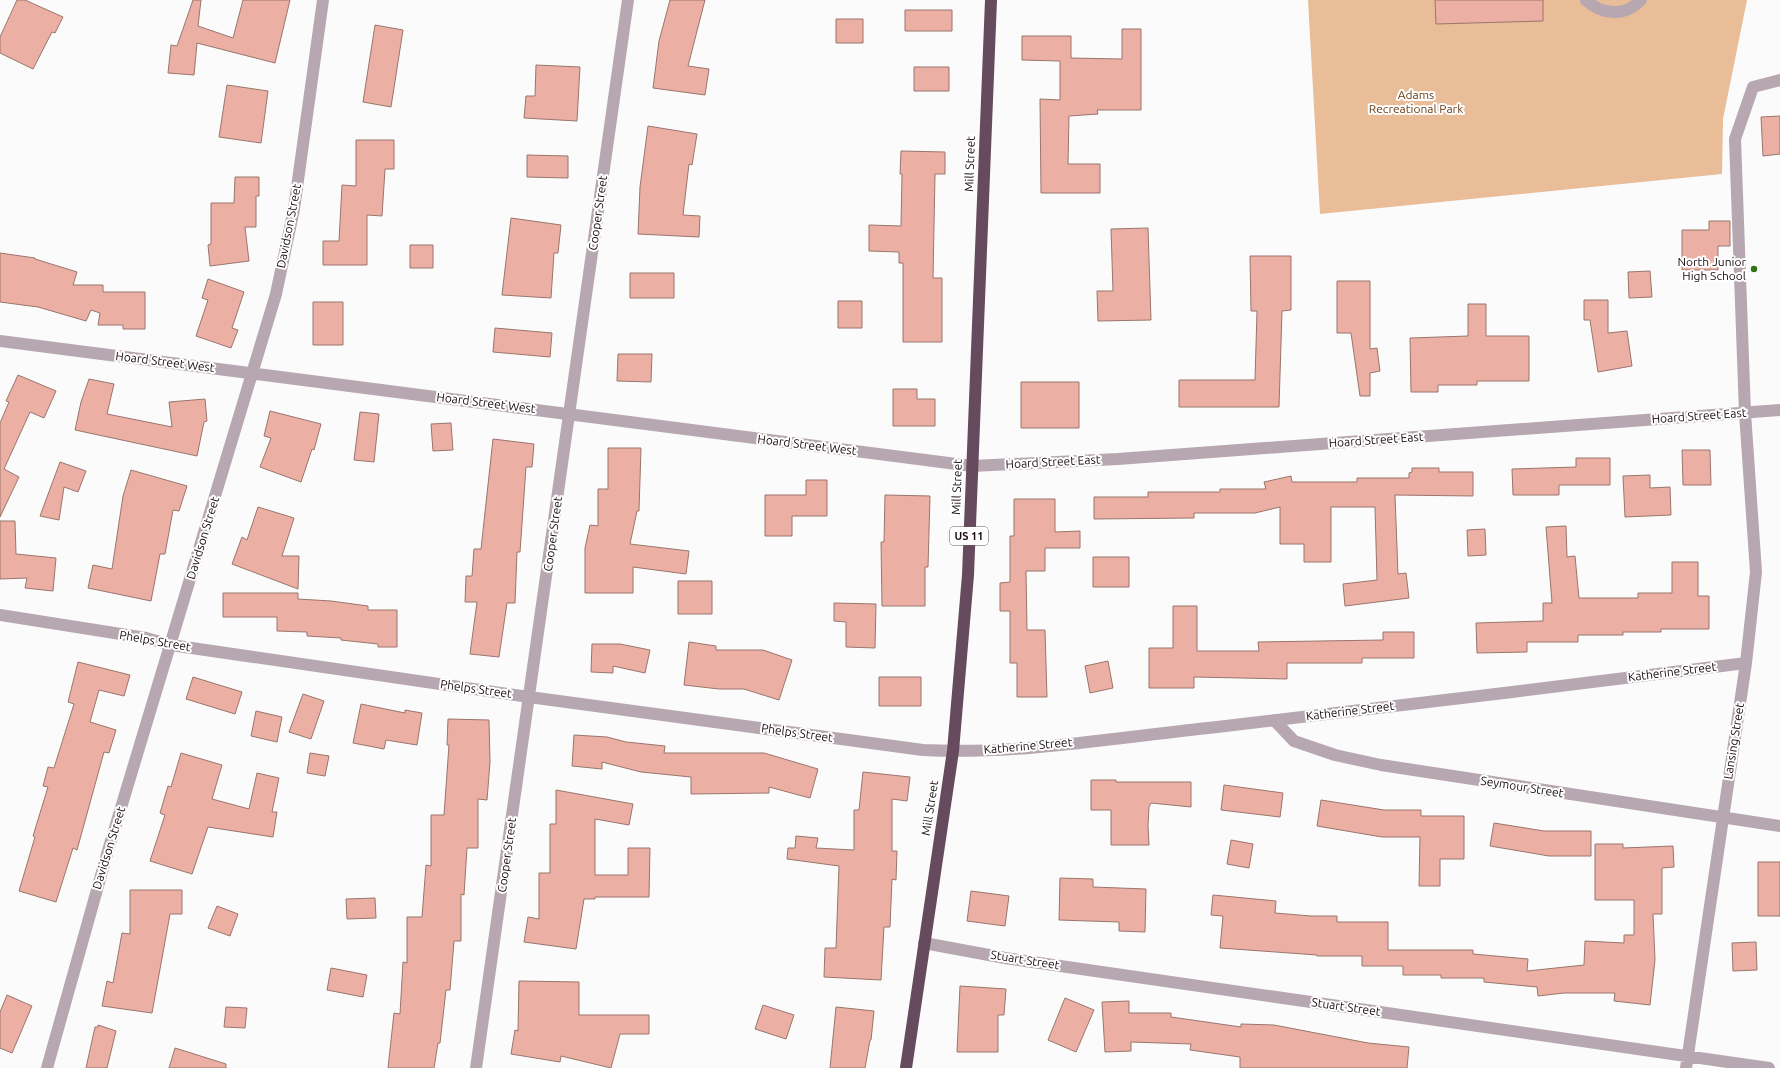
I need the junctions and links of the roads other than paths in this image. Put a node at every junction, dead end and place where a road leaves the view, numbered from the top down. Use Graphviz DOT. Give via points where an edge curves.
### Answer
graph roads {
  1 [pos="323,0"];
  2 [pos="628,0"];
  3 [pos="991,0"];
  4 [pos="1586,0"];
  5 [pos="1641,0"];
  6 [pos="1780,80"];
  7 [pos="0,341"];
  8 [pos="252,373"];
  9 [pos="1780,410"];
  10 [pos="1745,413"];
  11 [pos="570,414"];
  12 [pos="972,466"];
  13 [pos="0,616"];
  14 [pos="171,645"];
  15 [pos="1746,664"];
  16 [pos="529,696"];
  17 [pos="1274,720"];
  18 [pos="953,751"];
  19 [pos="1723,818"];
  20 [pos="1780,826"];
  21 [pos="924,943"];
  22 [pos="1687,1062"];
  23 [pos="47,1068"];
  24 [pos="476,1068"];
  25 [pos="906,1068"];
  26 [pos="1769,1068"];
  1 -- 8 [label="street, Davidson Street" via="294,209 276,294"];
  2 -- 11 [label="street, Cooper Street"];
  3 -- 12 [label="highway, Mill Street / US 11"];
  4 -- 5 [label="street" via="1594,8 1618,13"];
  6 -- 10 [label="street, Lansing Street" via="1753,87 1735,139"];
  7 -- 8 [label="street, Hoard Street West"];
  8 -- 11 [label="street, Hoard Street West"];
  8 -- 14 [label="street, Davidson Street"];
  9 -- 10 [label="street, Hoard Street East"];
  10 -- 12 [label="street, Hoard Street East" via="1118,459"];
  10 -- 15 [label="street, Lansing Street" via="1756,572"];
  11 -- 12 [label="street, Hoard Street West"];
  11 -- 16 [label="street, Cooper Street"];
  12 -- 18 [label="highway, Mill Street / US 11" via="968,575"];
  13 -- 14 [label="street, Phelps Street" via="146,638"];
  14 -- 16 [label="street, Phelps Street"];
  14 -- 23 [label="street, Davidson Street" via="107,854"];
  15 -- 17 [label="street, Katherine Street"];
  15 -- 19 [label="street, Lansing Street"];
  16 -- 18 [label="street, Phelps Street" via="922,750"];
  16 -- 24 [label="street, Cooper Street"];
  17 -- 18 [label="street, Katherine Street" via="1008,750"];
  17 -- 19 [label="street, Seymour Street" via="1294,740 1335,755 1381,765"];
  18 -- 21 [label="highway, Mill Street / US 11"];
  19 -- 20 [label="street, Seymour Street"];
  19 -- 22 [label="street, Lansing Street"];
  21 -- 22 [label="street, Stuart Street" via="1005,958"];
  21 -- 25 [label="highway, Mill Street / US 11"];
  22 -- 26 [label="street, Stuart Street"];
}
